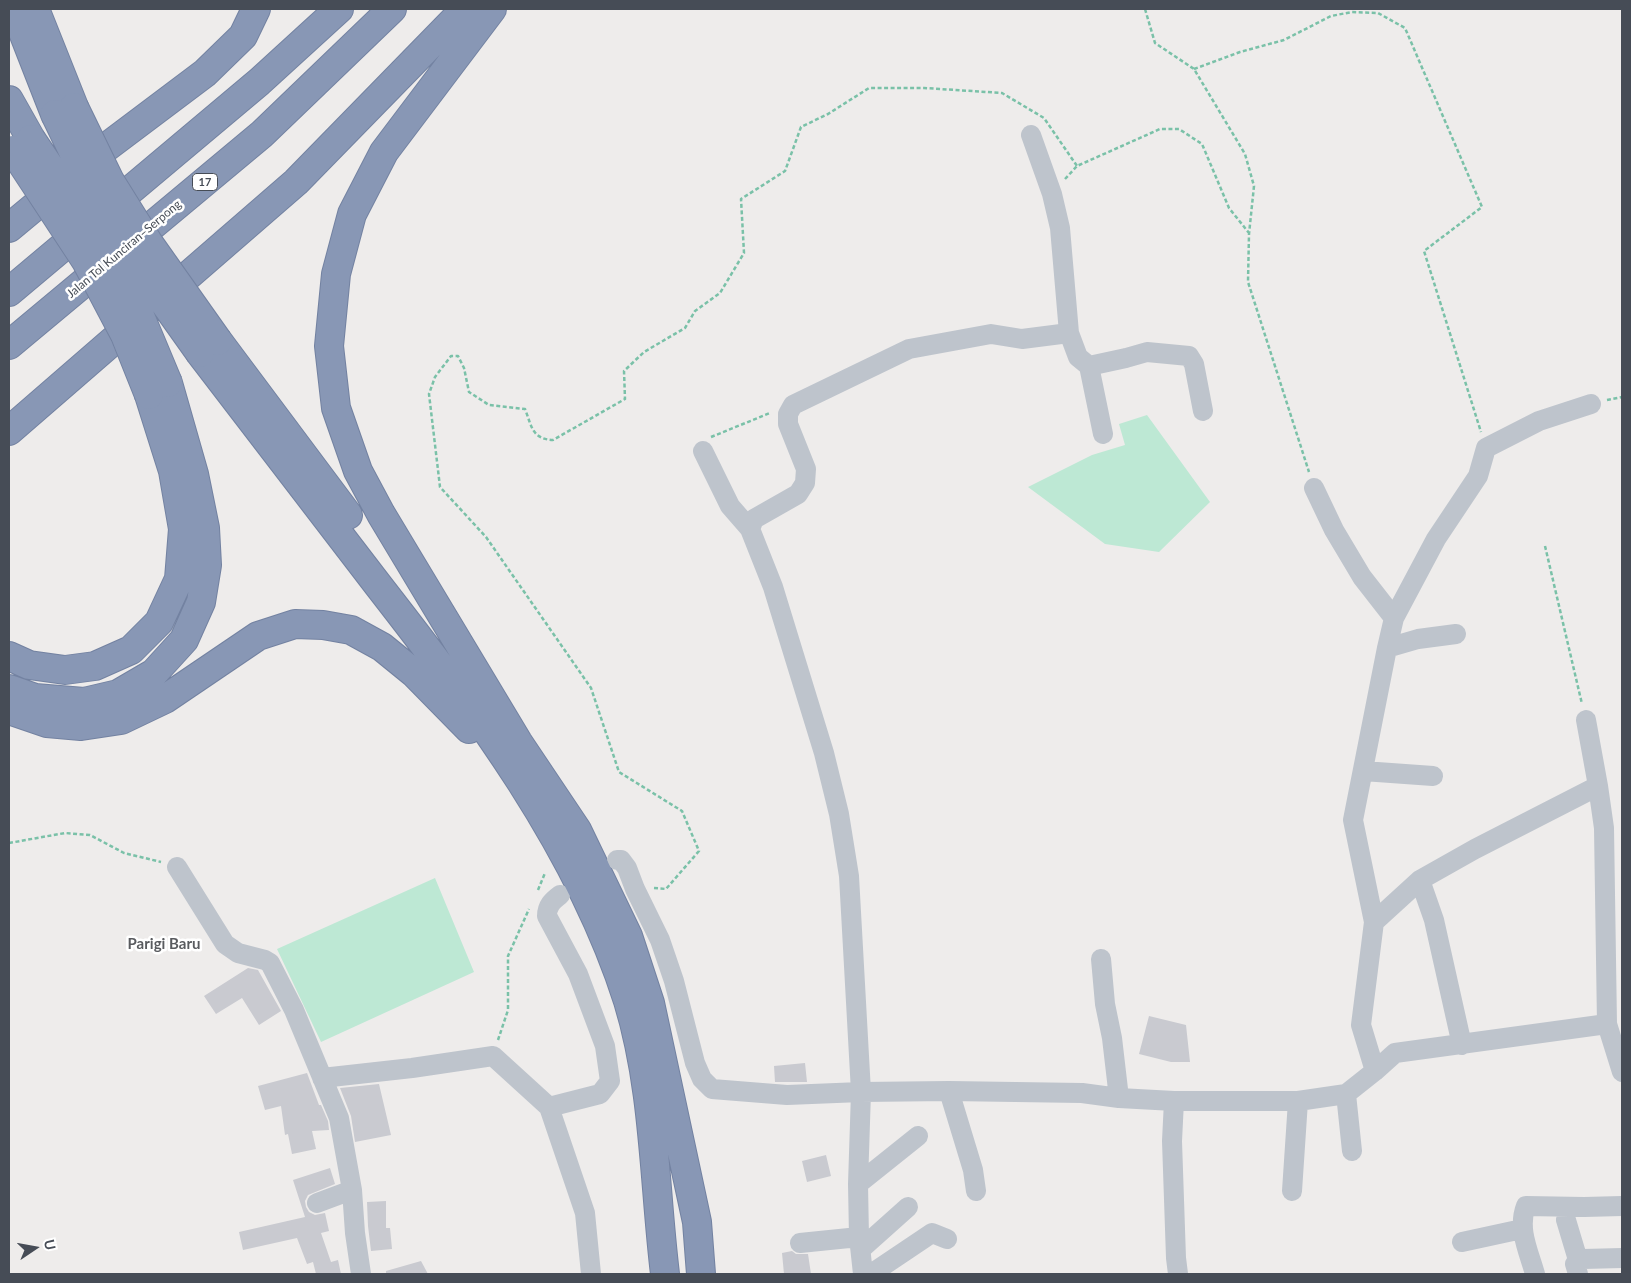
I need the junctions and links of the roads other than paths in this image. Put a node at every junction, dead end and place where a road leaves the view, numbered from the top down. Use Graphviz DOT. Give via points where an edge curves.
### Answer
graph roads {
  1 [pos="16,9"];
  2 [pos="35,9"];
  3 [pos="256,9"];
  4 [pos="338,9"];
  5 [pos="392,9"];
  6 [pos="465,9"];
  7 [pos="492,9"];
  8 [pos="9,100"];
  9 [pos="64,111"];
  10 [pos="1031,135"];
  11 [pos="18,144"];
  12 [pos="9,228"];
  13 [pos="9,292"];
  14 [pos="1069,333"];
  15 [pos="9,345"];
  16 [pos="209,347"];
  17 [pos="1089,366"];
  18 [pos="158,389"];
  19 [pos="1591,404"];
  20 [pos="1203,411"];
  21 [pos="9,430"];
  22 [pos="1103,434"];
  23 [pos="703,451"];
  24 [pos="1314,488"];
  25 [pos="750,529"];
  26 [pos="1394,618"];
  27 [pos="1456,634"];
  28 [pos="1386,648"];
  29 [pos="9,656"];
  30 [pos="9,689"];
  31 [pos="9,710"];
  32 [pos="1586,720"];
  33 [pos="518,742"];
  34 [pos="1363,771"];
  35 [pos="1433,776"];
  36 [pos="521,781"];
  37 [pos="1598,786"];
  38 [pos="617,860"];
  39 [pos="176,866"];
  40 [pos="1420,880"];
  41 [pos="560,895"];
  42 [pos="1374,922"];
  43 [pos="1101,959"];
  44 [pos="1607,1024"];
  45 [pos="1462,1044"];
  46 [pos="1375,1071"];
  47 [pos="1622,1072"];
  48 [pos="322,1078"];
  49 [pos="949,1091"];
  50 [pos="861,1092"];
  51 [pos="1346,1094"];
  52 [pos="1119,1098"];
  53 [pos="1174,1101"];
  54 [pos="1298,1101"];
  55 [pos="549,1106"];
  56 [pos="918,1136"];
  57 [pos="1352,1151"];
  58 [pos="858,1184"];
  59 [pos="352,1190"];
  60 [pos="976,1191"];
  61 [pos="1292,1191"];
  62 [pos="317,1203"];
  63 [pos="1622,1206"];
  64 [pos="908,1207"];
  65 [pos="1566,1220"];
  66 [pos="1522,1229"];
  67 [pos="947,1238"];
  68 [pos="1462,1242"];
  69 [pos="800,1243"];
  70 [pos="860,1243"];
  71 [pos="1622,1258"];
  72 [pos="1578,1267"];
  73 [pos="361,1274"];
  74 [pos="591,1274"];
  75 [pos="665,1274"];
  76 [pos="701,1274"];
  77 [pos="863,1274"];
  78 [pos="871,1274"];
  79 [pos="1178,1274"];
  80 [pos="1535,1274"];
  1 -- 9 [label="highway" via="19,22"];
  2 -- 9 [label="highway"];
  3 -- 12 [label="highway" via="243,36 205,73 104,149"];
  4 -- 13 [label="highway" via="259,82"];
  5 -- 15 [label="highway, Jalan Tol Kunciran–Serpong / 17" via="262,134"];
  6 -- 21 [label="highway" via="296,182"];
  7 -- 33 [label="highway" via="384,152 352,214 336,274 329,346 336,408 358,471"];
  8 -- 11 [label="highway"];
  9 -- 16 [label="highway, bridge" via="93,192 130,256"];
  10 -- 14 [label="street" via="1060,228"];
  11 -- 18 [label="highway, bridge" via="85,219 135,304"];
  14 -- 17 [label="street" via="1078,357"];
  14 -- 25 [label="street" via="1022,338 991,334 909,349 793,405 788,414 788,424 806,469 805,483 798,494 754,519"];
  16 -- 33 [label="highway"];
  16 -- 36 [label="highway"];
  17 -- 20 [label="street" via="1147,352 1189,356 1194,364"];
  17 -- 22 [label="street"];
  18 -- 29 [label="highway" via="184,529 179,579 160,622 131,650 95,666 65,670 29,666"];
  18 -- 30 [label="highway" via="194,474 205,528 207,565 201,602 184,640 154,673 118,694 84,702 35,698"];
  19 -- 26 [label="street" via="1539,421 1486,448 1478,476 1436,539"];
  23 -- 25 [label="street" via="730,506"];
  24 -- 26 [label="street" via="1362,578"];
  25 -- 50 [label="street" via="773,587 839,814 849,876"];
  26 -- 28 [label="street"];
  27 -- 28 [label="street" via="1418,639"];
  28 -- 34 [label="street"];
  31 -- 36 [label="highway" via="47,723 81,726 121,720 165,700 258,636 295,624 323,624 351,630 382,647 414,673"];
  32 -- 37 [label="street"];
  33 -- 76 [label="highway" via="577,830 628,936 650,1003 697,1222"];
  34 -- 35 [label="street"];
  34 -- 42 [label="street" via="1353,820"];
  36 -- 75 [label="highway" via="560,847 604,934 628,1003 648,1086"];
  37 -- 40 [label="street"];
  37 -- 44 [label="street" via="1604,828"];
  38 -- 50 [label="street" via="627,868 660,940 695,1063 702,1079 712,1089 787,1095"];
  39 -- 48 [label="street" via="225,944 238,953 270,963 294,1010"];
  40 -- 42 [label="street"];
  40 -- 45 [label="street" via="1434,920"];
  41 -- 55 [label="street" via="547,910 548,916 578,974 604,1046 610,1081 600,1094"];
  42 -- 46 [label="street" via="1361,1025"];
  43 -- 52 [label="street"];
  44 -- 45 [label="street"];
  44 -- 47 [label="street"];
  45 -- 46 [label="street" via="1395,1053"];
  46 -- 51 [label="street"];
  48 -- 55 [label="street" via="493,1056"];
  48 -- 59 [label="street" via="339,1118"];
  49 -- 50 [label="street"];
  49 -- 52 [label="street" via="1082,1093"];
  49 -- 60 [label="street" via="973,1170"];
  50 -- 58 [label="street"];
  51 -- 54 [label="street"];
  51 -- 57 [label="street"];
  52 -- 53 [label="street"];
  53 -- 54 [label="street"];
  53 -- 79 [label="street" via="1172,1141"];
  54 -- 61 [label="street"];
  55 -- 74 [label="street" via="585,1212"];
  56 -- 58 [label="street"];
  58 -- 70 [label="street"];
  59 -- 62 [label="street"];
  59 -- 73 [label="street"];
  63 -- 66 [label="street" via="1526,1206"];
  64 -- 70 [label="street"];
  65 -- 72 [label="street"];
  66 -- 68 [label="street"];
  66 -- 80 [label="street"];
  67 -- 78 [label="street" via="932,1233"];
  69 -- 70 [label="street"];
  70 -- 77 [label="street"];
  71 -- 72 [label="street" via="1583,1259"];
}
